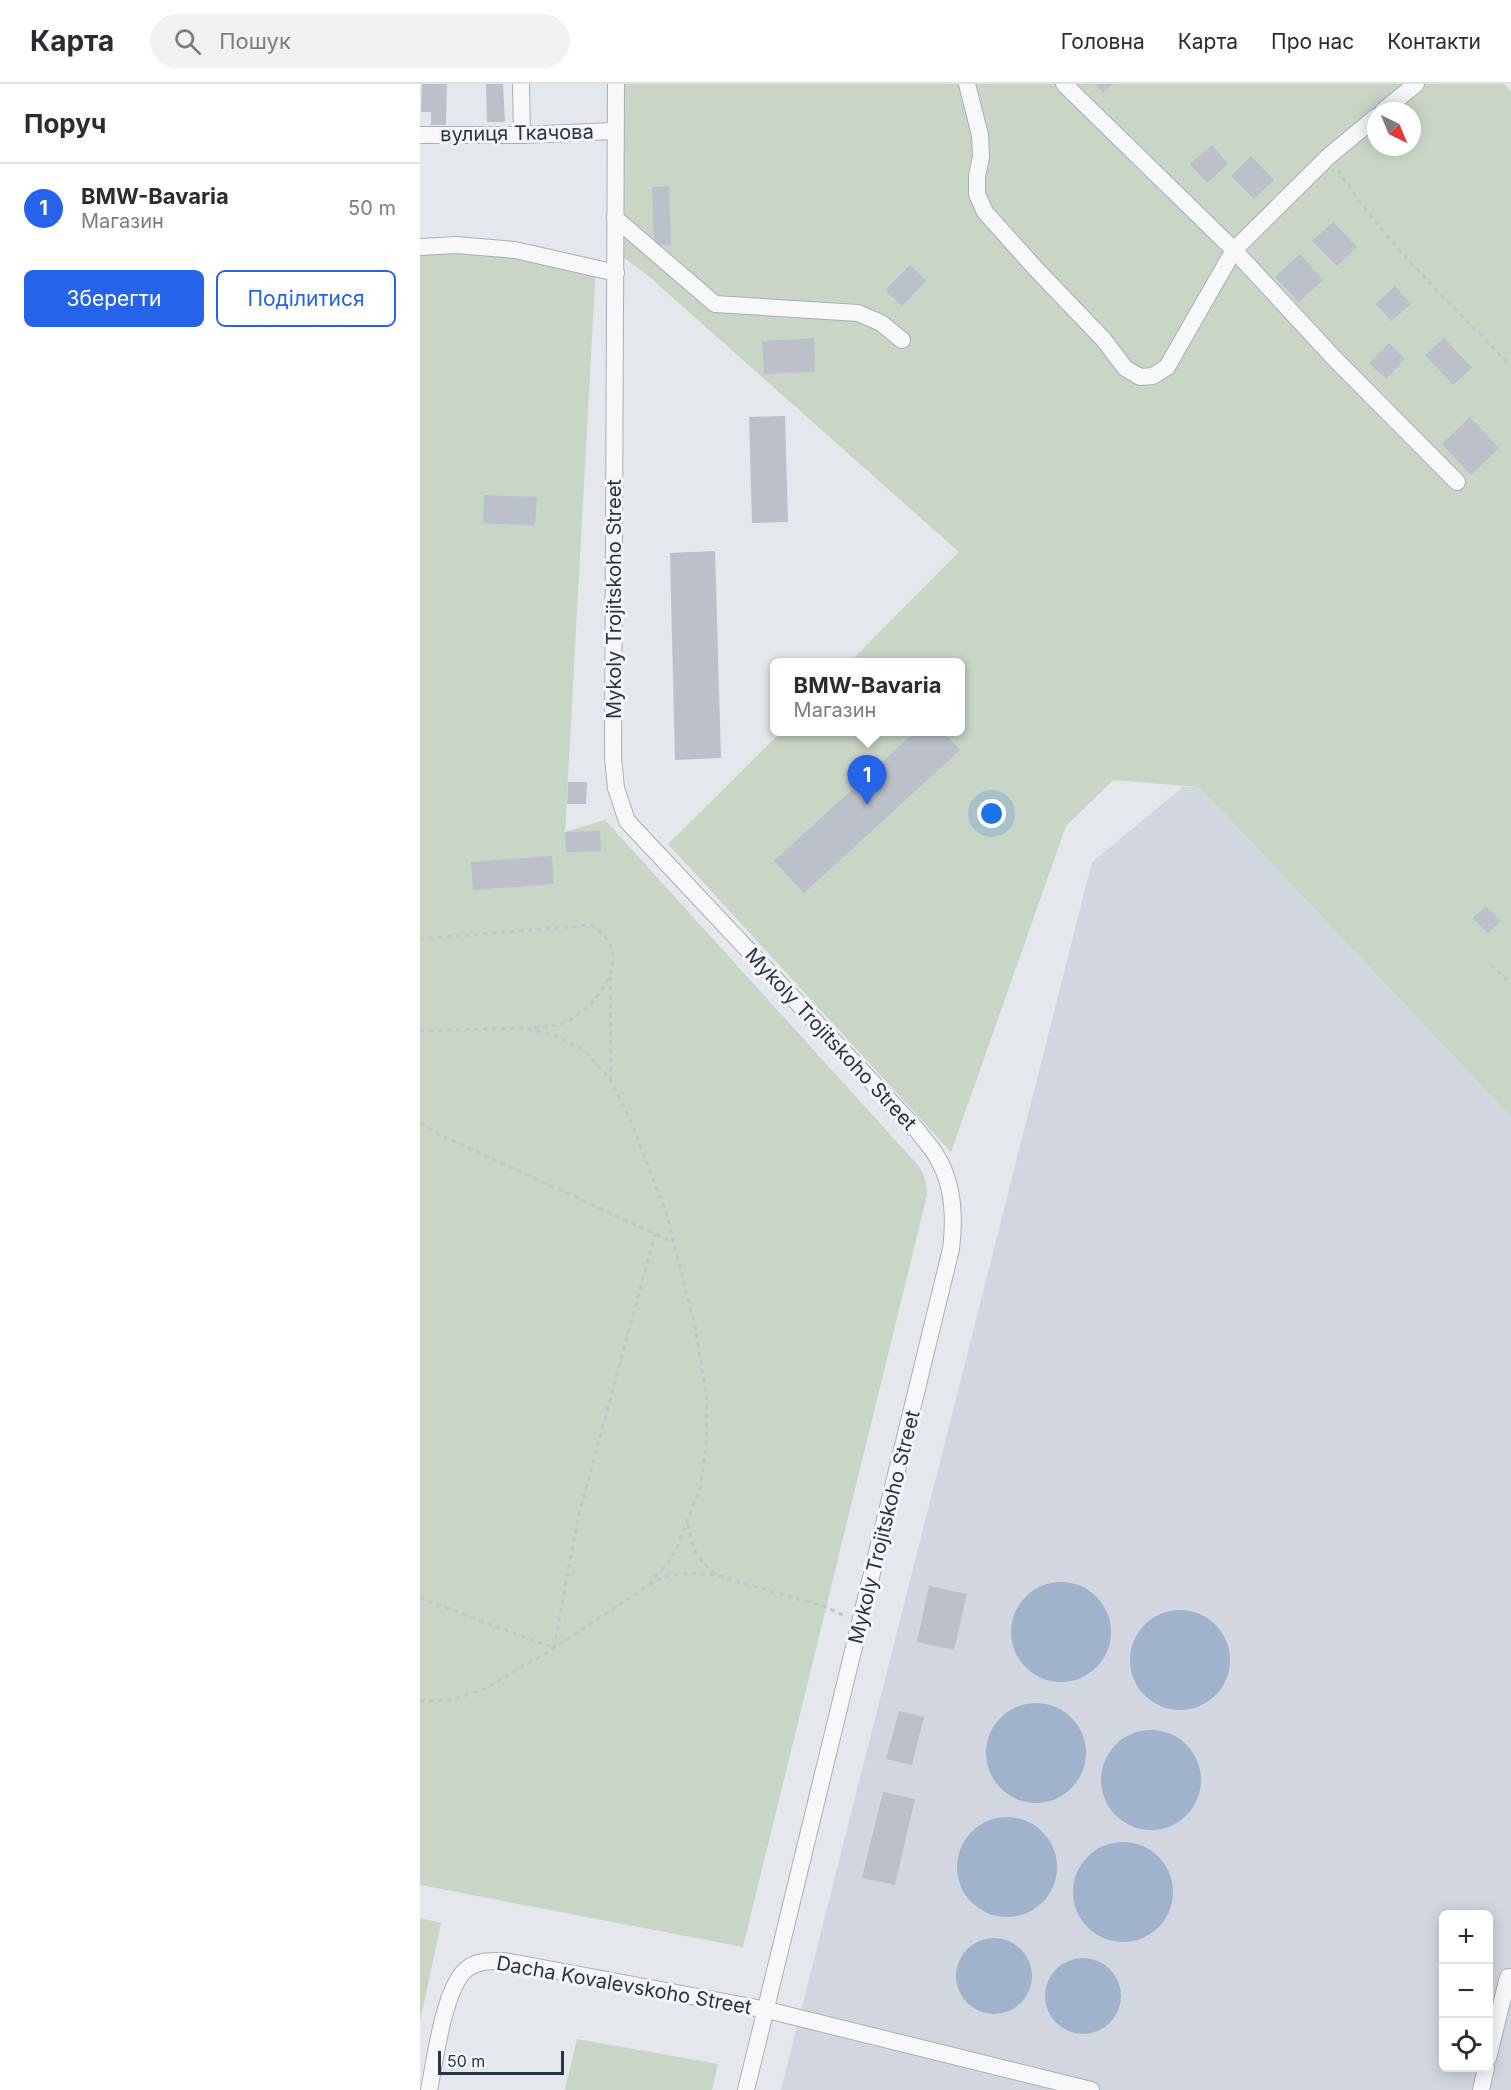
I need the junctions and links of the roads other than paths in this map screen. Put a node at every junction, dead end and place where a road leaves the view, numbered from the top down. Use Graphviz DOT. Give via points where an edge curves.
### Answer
graph roads {
  1 [pos="521,84"];
  2 [pos="616,84"];
  3 [pos="967,84"];
  4 [pos="1064,84"];
  5 [pos="1416,84"];
  6 [pos="1394,102"];
  7 [pos="1367,124"];
  8 [pos="614,132"];
  9 [pos="420,135"];
  10 [pos="522,135"];
  11 [pos="615,218"];
  12 [pos="420,248"];
  13 [pos="1234,250"];
  14 [pos="616,273"];
  15 [pos="902,340"];
  16 [pos="1457,482"];
  17 [pos="1511,1977"];
  18 [pos="767,2010"];
  19 [pos="1493,2038"];
  20 [pos="1485,2072"];
  21 [pos="429,2090"];
  22 [pos="746,2090"];
  23 [pos="1091,2090"];
  24 [pos="1481,2090"];
  1 -- 10 [label="street"];
  2 -- 8 [label="street, Mykoly Trojitskoho Street"];
  3 -- 13 [label="street" via="980,135 977,194 985,212 1104,340 1125,368 1140,377 1153,376 1167,367"];
  4 -- 13 [label="street"];
  5 -- 6 [label="street"];
  7 -- 13 [label="street" via="1329,156"];
  8 -- 10 [label="street, вулиця Ткачова"];
  8 -- 11 [label="street, Mykoly Trojitskoho Street"];
  9 -- 10 [label="street, вулиця Ткачова"];
  11 -- 14 [label="street, Mykoly Trojitskoho Street"];
  11 -- 15 [label="street" via="715,304 858,313 881,323"];
  12 -- 14 [label="street" via="456,245 515,250"];
  13 -- 16 [label="street"];
  14 -- 18 [label="street, Mykoly Trojitskoho Street" via="613,758 616,788 627,821 917,1130 937,1156 949,1182 954,1230"];
  17 -- 19 [label="street"];
  18 -- 21 [label="street, Dacha Kovalevskoho Street" via="504,1961 486,1961 468,1968 448,1999"];
  18 -- 22 [label="street, Mykoly Trojitskoho Street"];
  18 -- 23 [label="street, Dacha Kovalevskoho Street"];
  20 -- 24 [label="street"];
}
